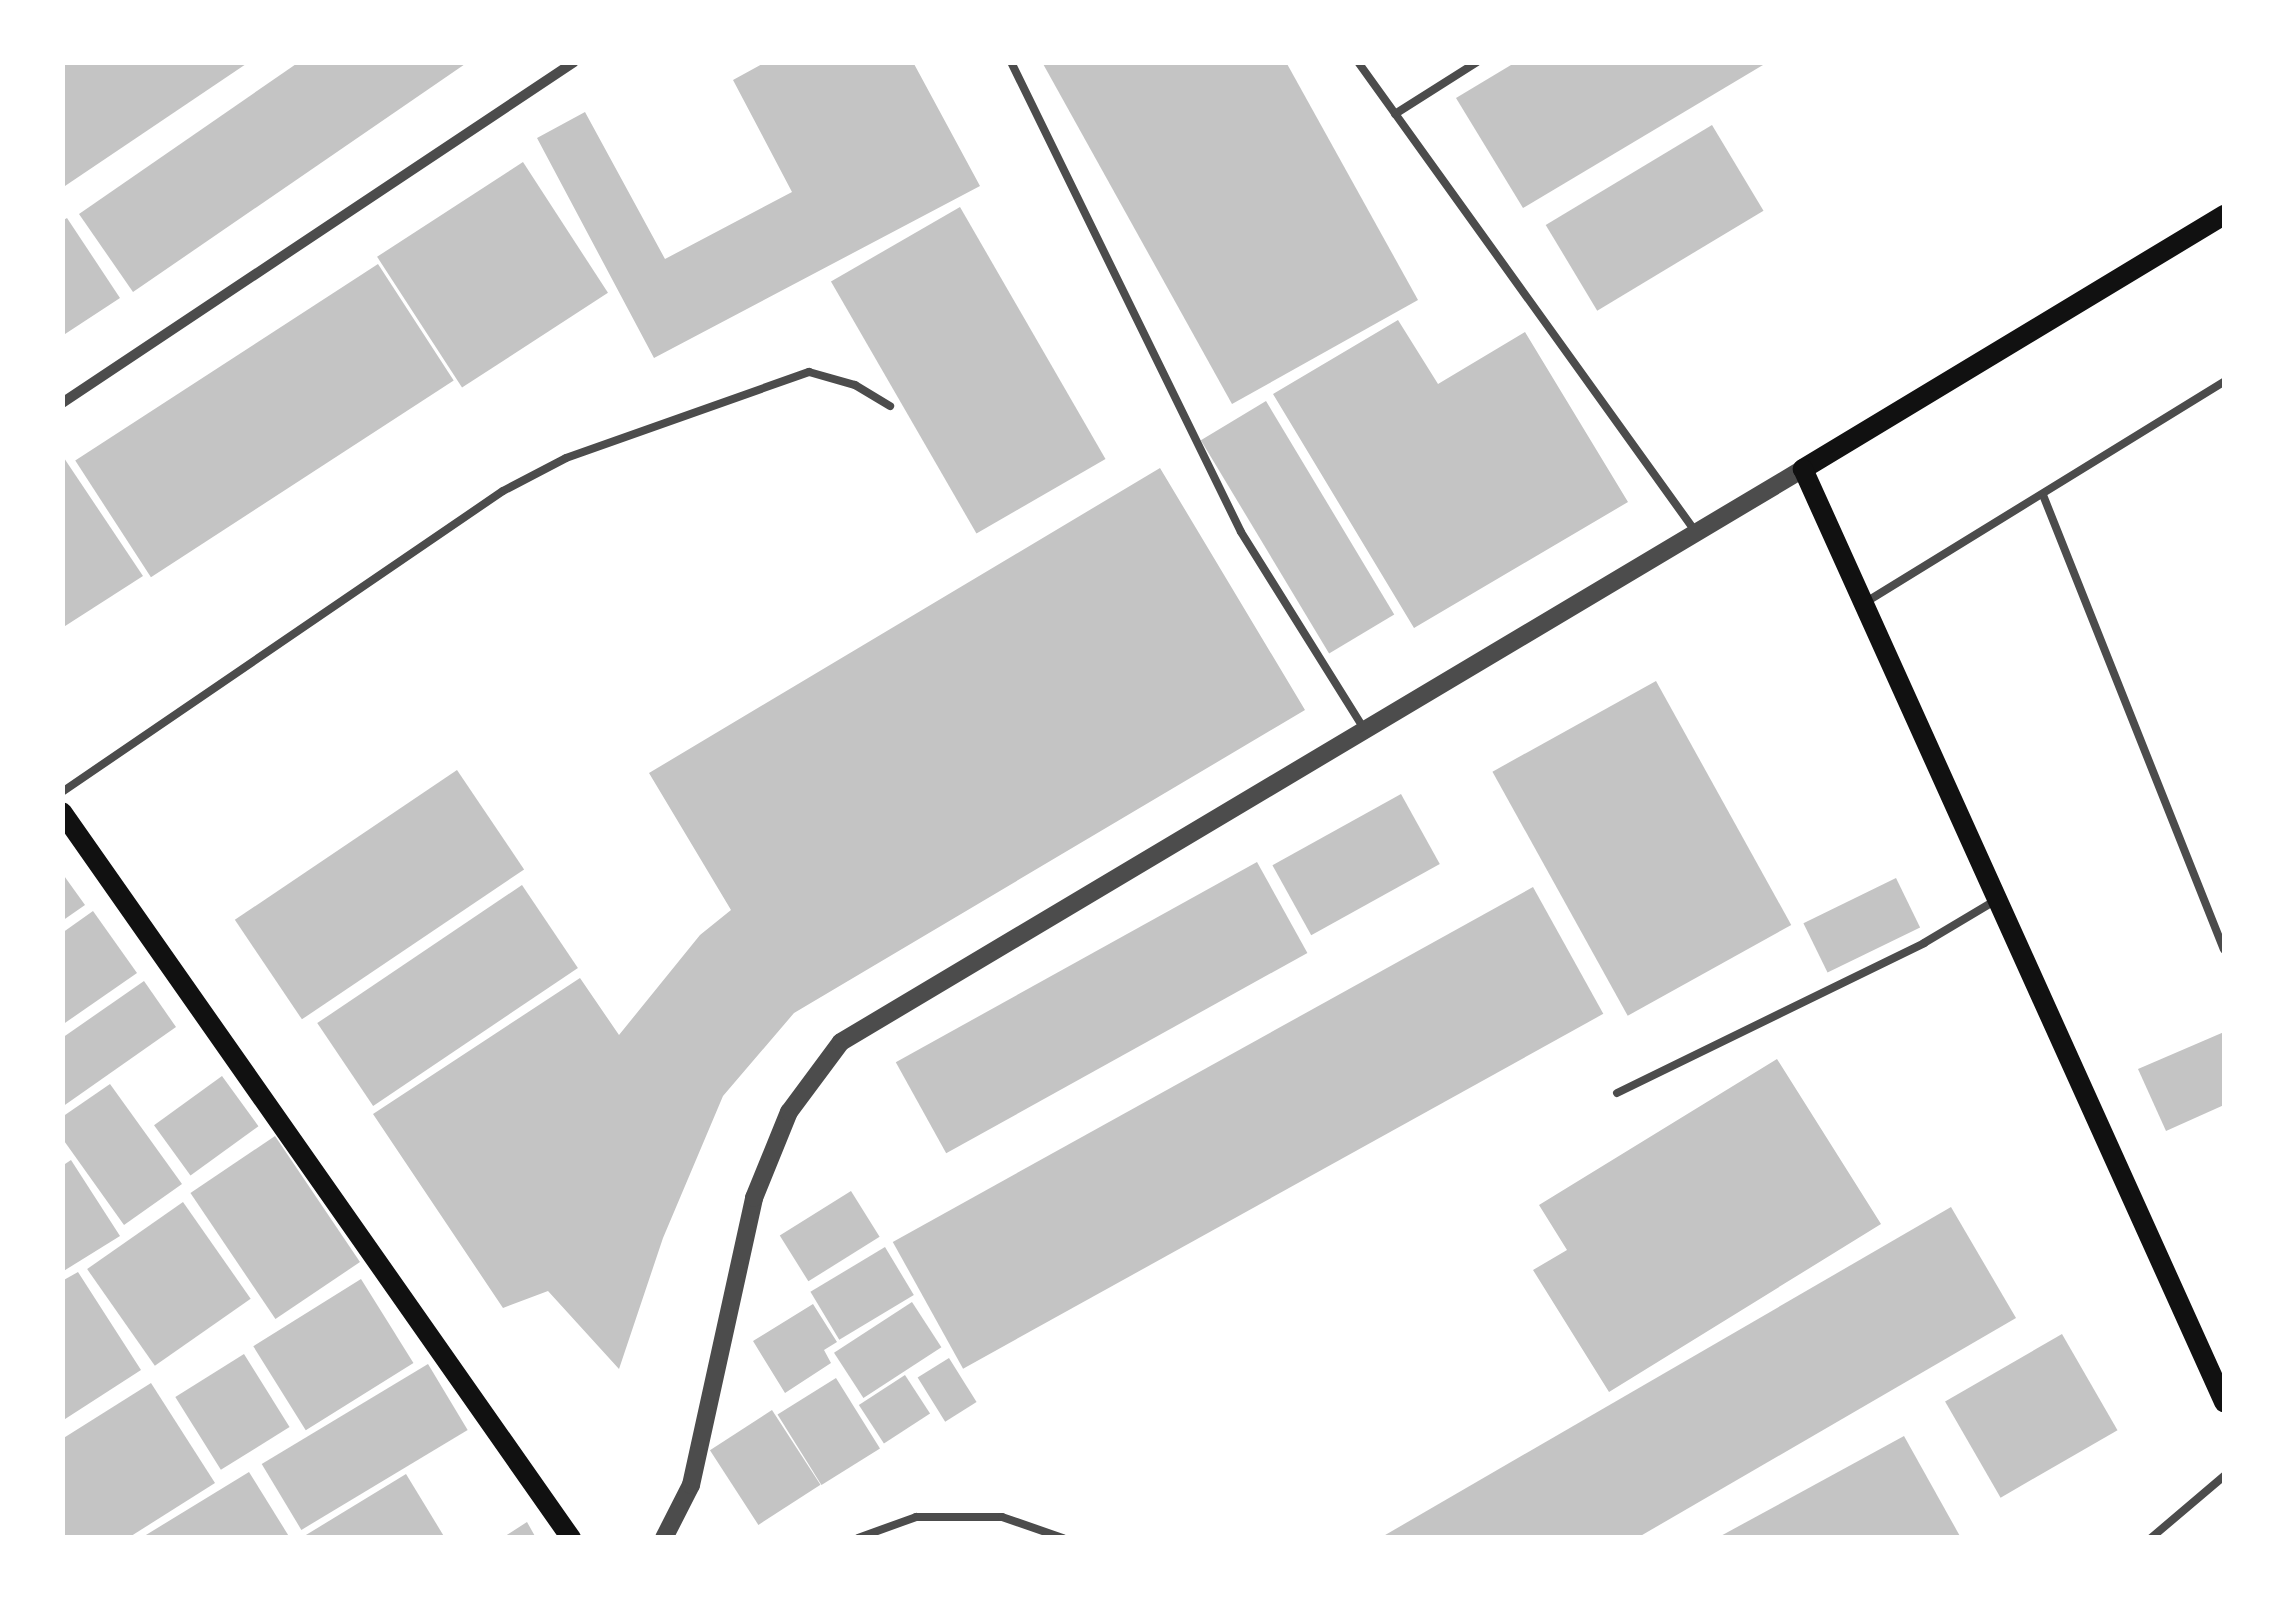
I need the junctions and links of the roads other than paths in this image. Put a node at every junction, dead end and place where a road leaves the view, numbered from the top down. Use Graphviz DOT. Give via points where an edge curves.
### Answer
graph roads {
  1 [pos="574,62"];
  2 [pos="1010,62"];
  3 [pos="1358,62"];
  4 [pos="1477,62"];
  5 [pos="1395,114"];
  6 [pos="2224,214"];
  7 [pos="2224,382"];
  8 [pos="62,403"];
  9 [pos="890,406"];
  10 [pos="1803,469"];
  11 [pos="2042,496"];
  12 [pos="1695,531"];
  13 [pos="1864,603"];
  14 [pos="1364,730"];
  15 [pos="62,792"];
  16 [pos="62,812"];
  17 [pos="1997,900"];
  18 [pos="2224,948"];
  19 [pos="1617,1093"];
  20 [pos="2224,1402"];
  21 [pos="2224,1476"];
  22 [pos="571,1538"];
  23 [pos="664,1538"];
  24 [pos="858,1538"];
  25 [pos="1064,1538"];
  26 [pos="2151,1538"];
  1 -- 8 [label="street"];
  2 -- 14 [label="lane" via="1242,532"];
  3 -- 5 [label="lane"];
  4 -- 5 [label="lane"];
  5 -- 12 [label="lane"];
  6 -- 10 [label="main road"];
  7 -- 11 [label="lane"];
  9 -- 15 [label="lane" via="855,386 808,372 566,458 488,501"];
  10 -- 12 [label="street"];
  10 -- 13 [label="main road"];
  11 -- 13 [label="lane"];
  11 -- 18 [label="lane"];
  12 -- 14 [label="street"];
  13 -- 17 [label="main road"];
  14 -- 23 [label="street" via="840,1042 788,1112 754,1198 691,1486"];
  16 -- 22 [label="main road"];
  17 -- 19 [label="lane" via="1924,943"];
  17 -- 20 [label="main road"];
  21 -- 26 [label="lane"];
  24 -- 25 [label="lane" via="916,1517 1002,1517"];
}
